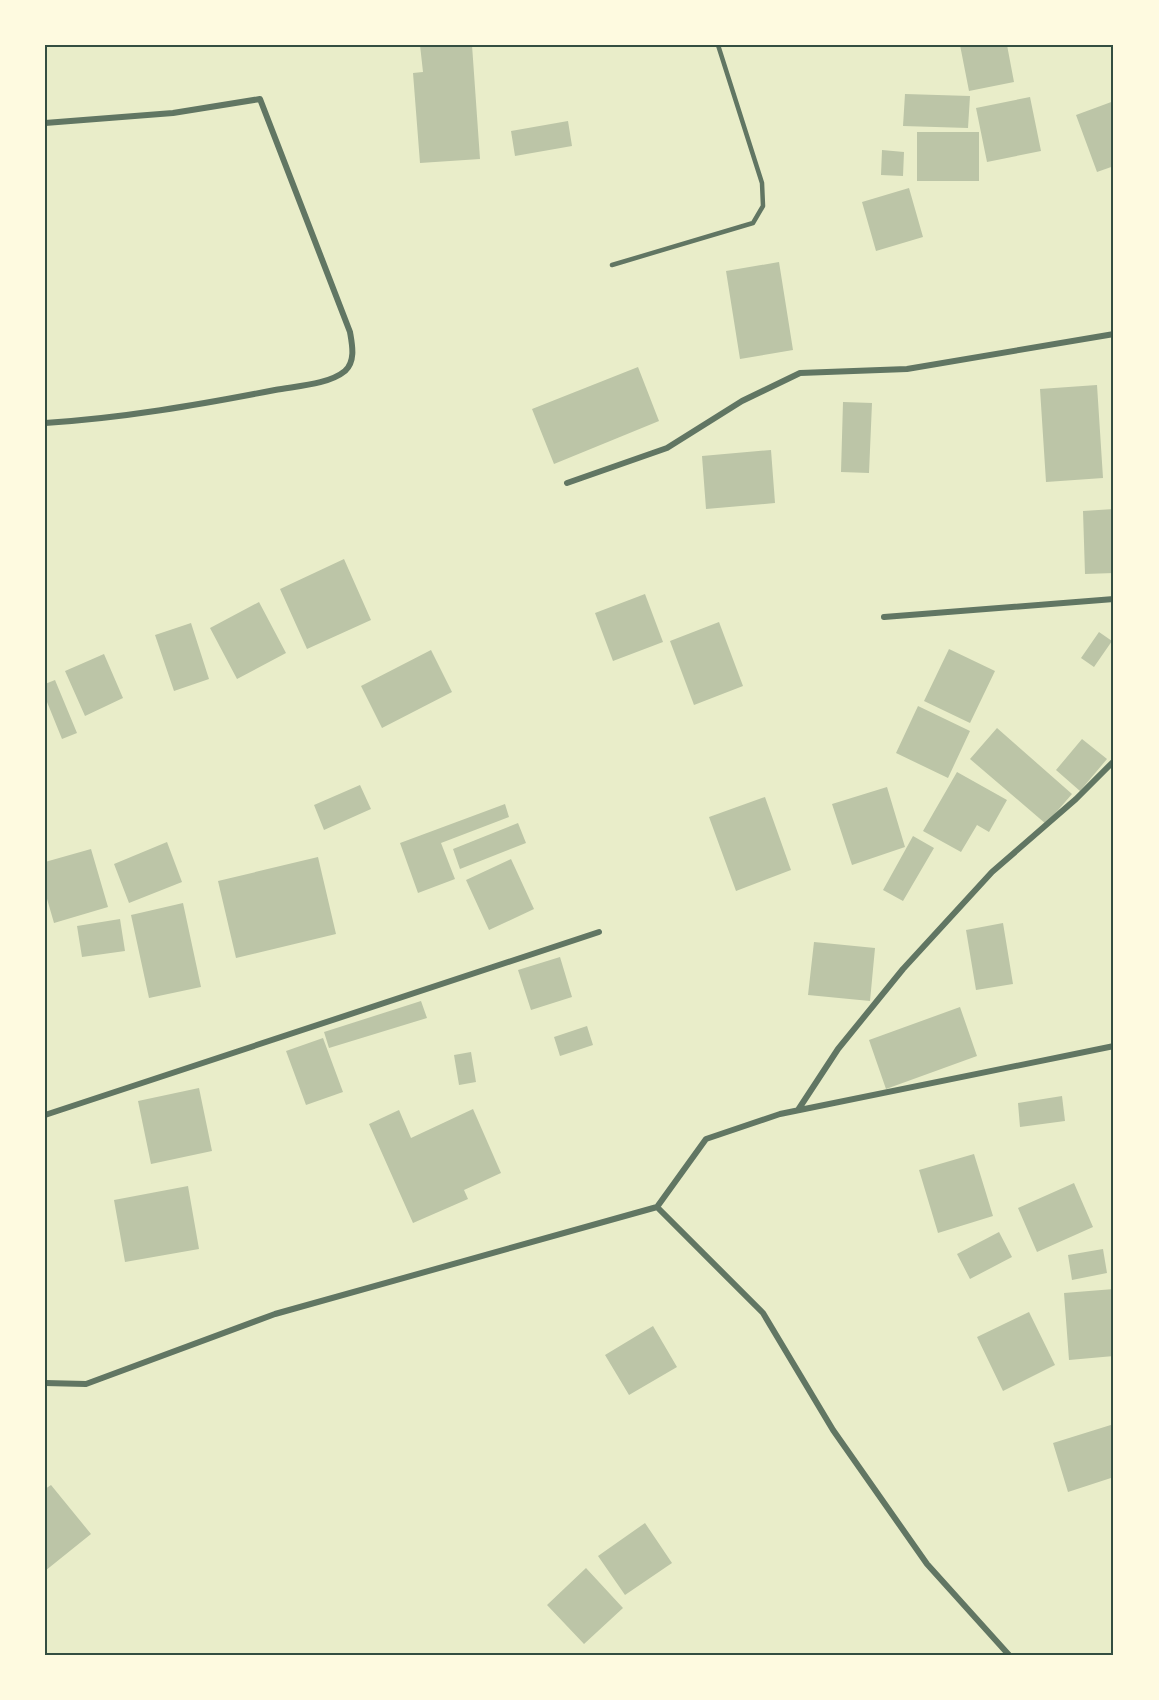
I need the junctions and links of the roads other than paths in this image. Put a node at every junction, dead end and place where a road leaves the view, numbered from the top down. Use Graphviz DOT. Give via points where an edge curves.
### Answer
graph roads {
  1 [pos="718,45"];
  2 [pos="45,123"];
  3 [pos="612,265"];
  4 [pos="1114,334"];
  5 [pos="45,423"];
  6 [pos="567,483"];
  7 [pos="1114,599"];
  8 [pos="884,617"];
  9 [pos="1114,761"];
  10 [pos="599,932"];
  11 [pos="1114,1047"];
  12 [pos="797,1111"];
  13 [pos="45,1115"];
  14 [pos="657,1207"];
  15 [pos="45,1383"];
  16 [pos="1009,1655"];
  1 -- 3 [label="lane" via="762,183 763,206 753,223"];
  2 -- 5 [label="street" via="173,113 260,99 350,332 353,355 345,370 322,381 190,406 97,420"];
  4 -- 6 [label="street" via="907,369 800,373 742,401 667,448"];
  7 -- 8 [label="street"];
  9 -- 12 [label="street" via="992,872 903,969 838,1049"];
  10 -- 13 [label="street"];
  11 -- 12 [label="street"];
  12 -- 14 [label="street" via="706,1139"];
  14 -- 15 [label="street" via="275,1314 86,1384"];
  14 -- 16 [label="street" via="763,1313 833,1430 927,1564"];
}
